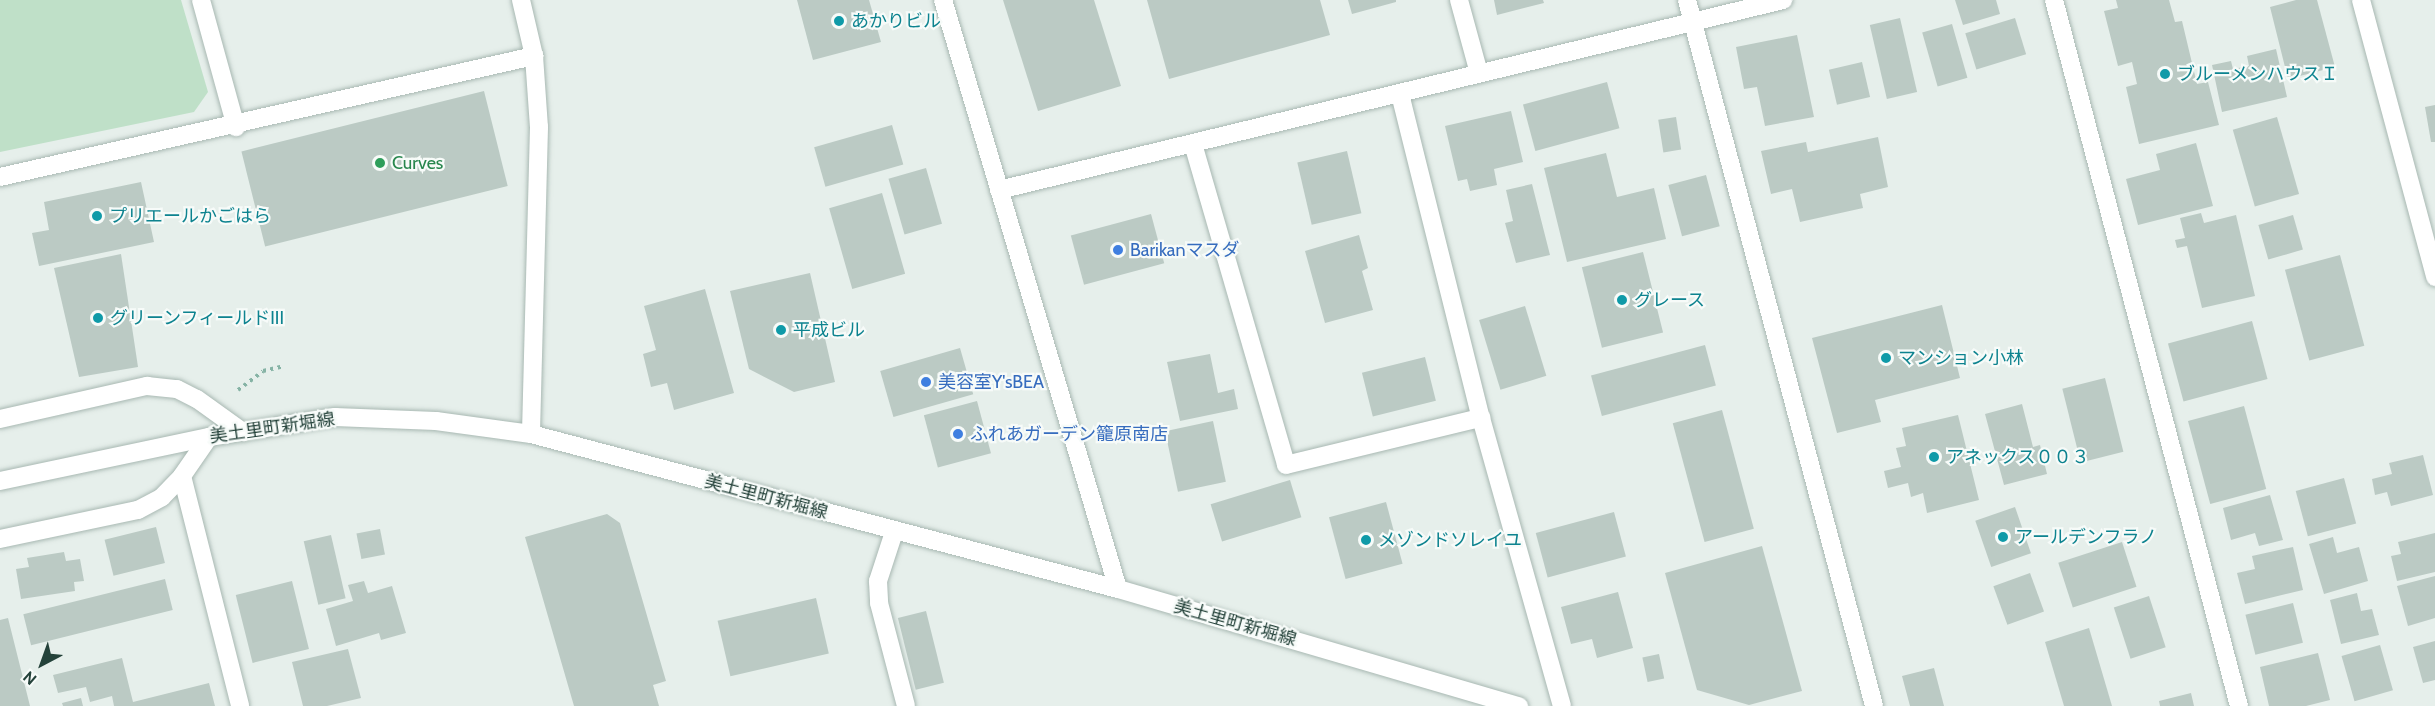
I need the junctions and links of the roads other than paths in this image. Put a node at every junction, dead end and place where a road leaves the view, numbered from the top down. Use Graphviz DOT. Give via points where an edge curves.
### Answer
graph roads {
  1 [pos="201,0"];
  2 [pos="521,0"];
  3 [pos="943,0"];
  4 [pos="1459,0"];
  5 [pos="1687,0"];
  6 [pos="1783,0"];
  7 [pos="2054,0"];
  8 [pos="2361,0"];
  9 [pos="1693,22"];
  10 [pos="534,56"];
  11 [pos="1479,73"];
  12 [pos="1400,94"];
  13 [pos="236,126"];
  14 [pos="1193,144"];
  15 [pos="0,177"];
  16 [pos="999,190"];
  17 [pos="2435,277"];
  18 [pos="1481,418"];
  19 [pos="0,419"];
  20 [pos="243,432"];
  21 [pos="531,434"];
  22 [pos="209,437"];
  23 [pos="182,476"];
  24 [pos="0,482"];
  25 [pos="894,532"];
  26 [pos="0,539"];
  27 [pos="1118,589"];
  28 [pos="240,706"];
  29 [pos="906,706"];
  30 [pos="1519,706"];
  31 [pos="1562,706"];
  32 [pos="1874,706"];
  33 [pos="2239,706"];
  1 -- 13 [label="street"];
  2 -- 10 [label="street"];
  3 -- 16 [label="street"];
  4 -- 11 [label="street"];
  5 -- 9 [label="street"];
  6 -- 9 [label="street"];
  7 -- 33 [label="street"];
  8 -- 17 [label="street"];
  9 -- 11 [label="street"];
  9 -- 32 [label="street"];
  10 -- 13 [label="street"];
  10 -- 21 [label="street" via="539,127"];
  11 -- 12 [label="street"];
  12 -- 14 [label="street"];
  12 -- 18 [label="street"];
  13 -- 15 [label="street"];
  14 -- 16 [label="street"];
  14 -- 18 [label="street" via="1286,465"];
  16 -- 27 [label="street"];
  18 -- 31 [label="street"];
  19 -- 20 [label="street" via="147,386 177,389 202,401"];
  20 -- 21 [label="street, 美土里町新堀線" via="334,417 436,421"];
  20 -- 22 [label="street, 美土里町新堀線"];
  21 -- 25 [label="street, 美土里町新堀線"];
  22 -- 23 [label="street"];
  22 -- 24 [label="street, 美土里町新堀線"];
  23 -- 26 [label="street" via="162,497 138,510"];
  23 -- 28 [label="street"];
  25 -- 27 [label="street, 美土里町新堀線"];
  25 -- 29 [label="street" via="878,581 879,603"];
  27 -- 30 [label="street, 美土里町新堀線"];
}
